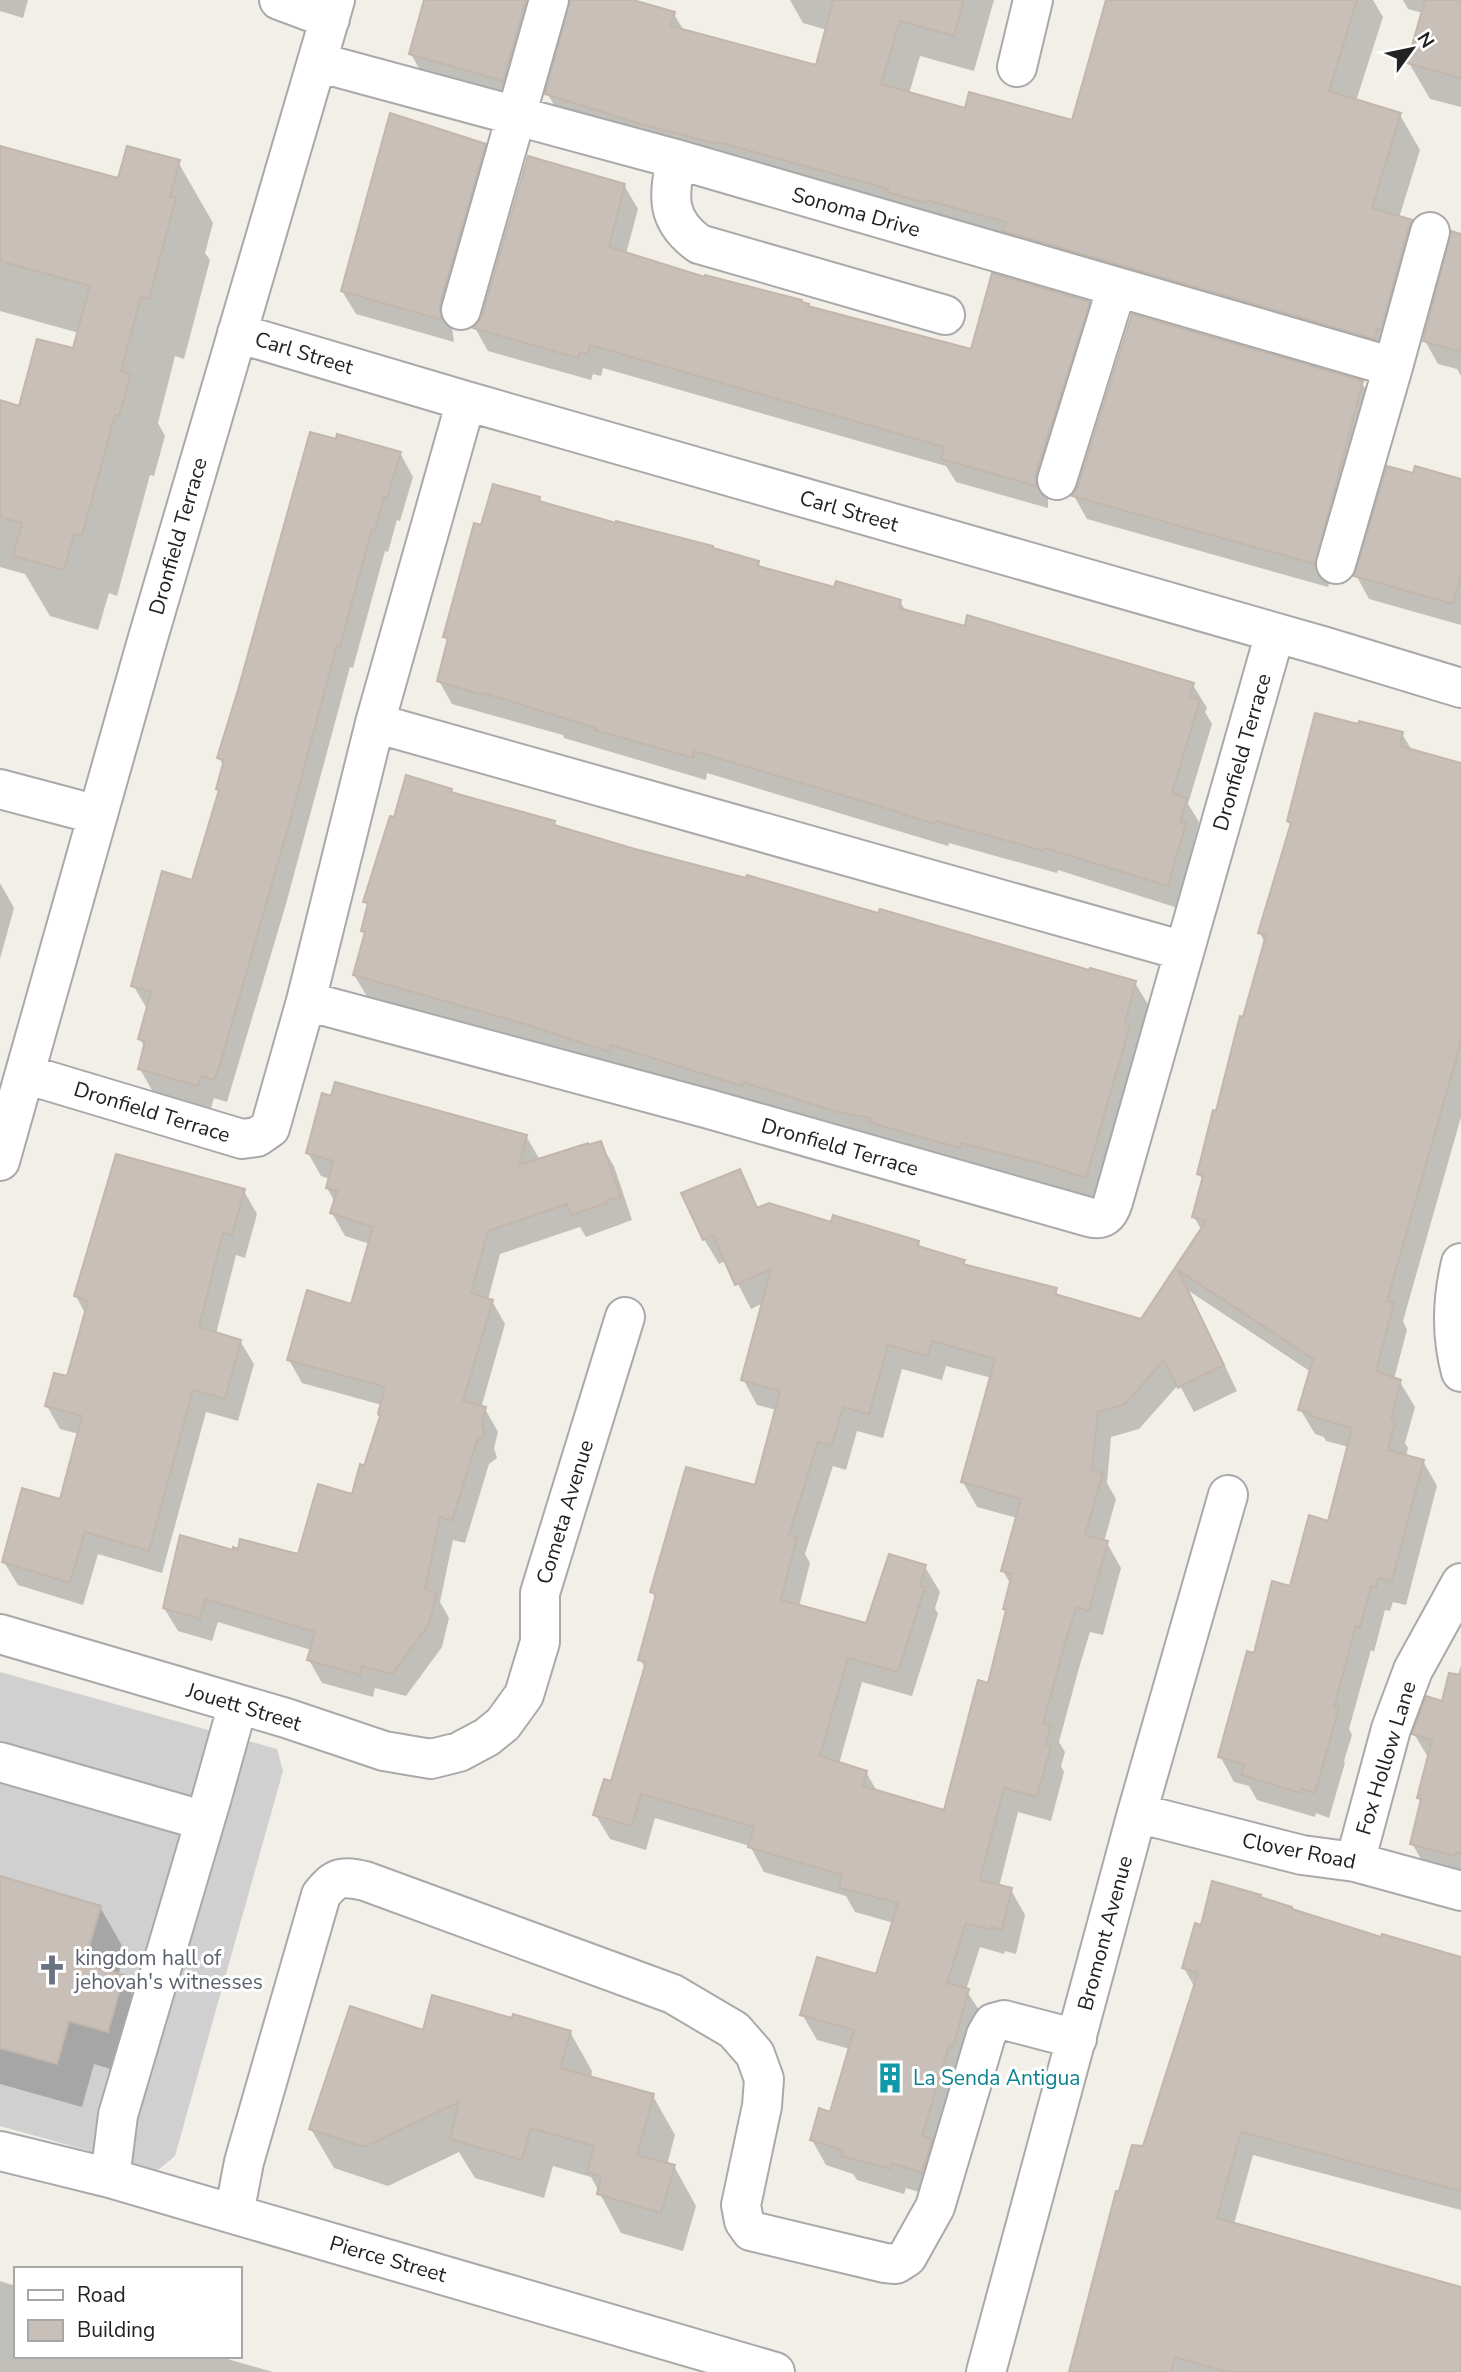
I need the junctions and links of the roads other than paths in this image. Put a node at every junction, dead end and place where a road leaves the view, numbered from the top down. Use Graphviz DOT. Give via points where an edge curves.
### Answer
graph roads {
  1 [pos="279,0"];
  2 [pos="549,0"];
  3 [pos="1033,0"];
  4 [pos="332,9"];
  5 [pos="317,62"];
  6 [pos="1017,67"];
  7 [pos="517,116"];
  8 [pos="676,159"];
  9 [pos="1430,232"];
  10 [pos="1117,287"];
  11 [pos="461,310"];
  12 [pos="945,315"];
  13 [pos="237,333"];
  14 [pos="1394,367"];
  15 [pos="466,401"];
  16 [pos="1058,480"];
  17 [pos="1336,564"];
  18 [pos="1275,633"];
  19 [pos="1461,688"];
  20 [pos="375,723"];
  21 [pos="0,789"];
  22 [pos="98,815"];
  23 [pos="1184,951"];
  24 [pos="306,1001"];
  25 [pos="26,1074"];
  26 [pos="0,1161"];
  27 [pos="1461,1263"];
  28 [pos="625,1317"];
  29 [pos="1461,1372"];
  30 [pos="1228,1495"];
  31 [pos="1461,1583"];
  32 [pos="0,1634"];
  33 [pos="238,1704"];
  34 [pos="487,1737"];
  35 [pos="0,1762"];
  36 [pos="1138,1813"];
  37 [pos="205,1821"];
  38 [pos="1355,1862"];
  39 [pos="1461,1891"];
  40 [pos="1077,2039"];
  41 [pos="0,2151"];
  42 [pos="110,2178"];
  43 [pos="233,2214"];
  44 [pos="775,2372"];
  45 [pos="986,2372"];
  1 -- 4 [label="street"];
  2 -- 7 [label="street"];
  3 -- 6 [label="street"];
  4 -- 5 [label="street, Dronfield Terrace"];
  5 -- 7 [label="street, Sonoma Drive"];
  5 -- 13 [label="street, Dronfield Terrace"];
  7 -- 8 [label="street, Sonoma Drive"];
  7 -- 11 [label="street"];
  8 -- 10 [label="street, Sonoma Drive"];
  8 -- 12 [label="street" via="671,204 685,234 699,244"];
  9 -- 14 [label="street"];
  10 -- 14 [label="street, Sonoma Drive"];
  10 -- 16 [label="street"];
  13 -- 15 [label="street, Carl Street"];
  13 -- 22 [label="street, Dronfield Terrace"];
  14 -- 17 [label="street"];
  15 -- 18 [label="street, Carl Street"];
  15 -- 20 [label="street, Dronfield Terrace"];
  18 -- 19 [label="street, Carl Street"];
  18 -- 23 [label="street, Dronfield Terrace"];
  20 -- 23 [label="street"];
  20 -- 24 [label="street, Dronfield Terrace"];
  21 -- 22 [label="street"];
  22 -- 25 [label="street, Dronfield Terrace"];
  23 -- 24 [label="street, Dronfield Terrace" via="1111,1209 1097,1219"];
  24 -- 25 [label="street, Dronfield Terrace" via="273,1124 251,1139"];
  25 -- 26 [label="street, Dronfield Terrace"];
  27 -- 29 [label="street" via="1452,1315"];
  28 -- 34 [label="street, Cometa Avenue" via="540,1593 540,1642 524,1695"];
  30 -- 36 [label="street, Bromont Avenue"];
  31 -- 38 [label="street, Fox Hollow Lane" via="1413,1670 1391,1729"];
  32 -- 33 [label="street, Jouett Street"];
  33 -- 34 [label="street, Jouett Street" via="384,1751 430,1759 458,1752"];
  33 -- 37 [label="street"];
  35 -- 37 [label="street"];
  36 -- 38 [label="street, Clover Road" via="1302,1854"];
  36 -- 40 [label="street, Bromont Avenue"];
  37 -- 42 [label="street" via="118,2115"];
  38 -- 39 [label="street, Clover Road"];
  40 -- 43 [label="street" via="1004,2020 993,2023 935,2207 907,2257 896,2264 885,2263 751,2231 744,2221 741,2205 764,2078 755,2054 734,2030 673,1994 344,1876 330,1883 321,1895"];
  40 -- 45 [label="street, Bromont Avenue"];
  41 -- 42 [label="street, Pierce Street"];
  42 -- 43 [label="street, Pierce Street"];
  43 -- 44 [label="street, Pierce Street"];
}
